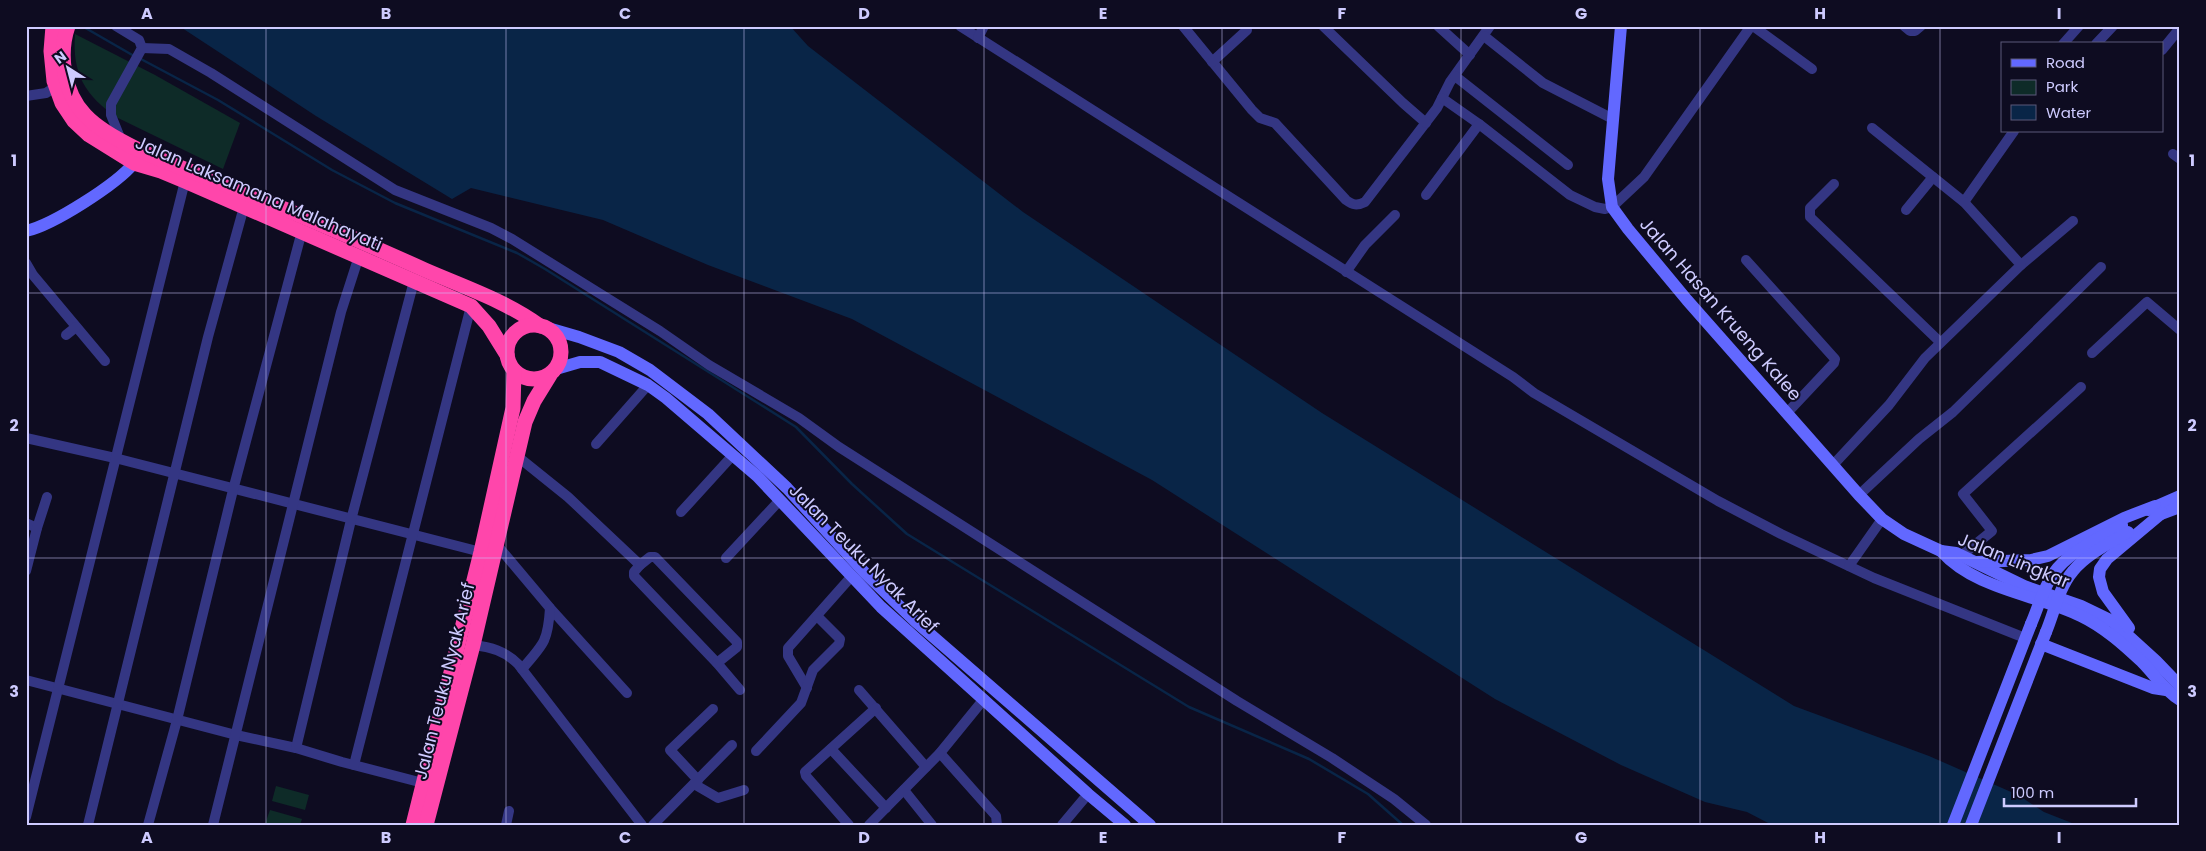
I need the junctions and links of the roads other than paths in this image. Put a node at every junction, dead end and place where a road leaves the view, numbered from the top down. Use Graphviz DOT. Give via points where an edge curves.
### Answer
graph roads {
  1 [pos="116,26"];
  2 [pos="960,26"];
  3 [pos="984,26"];
  4 [pos="1183,26"];
  5 [pos="1323,26"];
  6 [pos="1438,26"];
  7 [pos="1490,26"];
  8 [pos="1621,26"];
  9 [pos="1752,26"];
  10 [pos="1904,26"];
  11 [pos="1921,26"];
  12 [pos="2078,26"];
  13 [pos="2113,26"];
  14 [pos="2180,28"];
  15 [pos="60,29"];
  16 [pos="1247,30"];
  17 [pos="1484,36"];
  18 [pos="978,38"];
  19 [pos="2065,42"];
  20 [pos="2098,42"];
  21 [pos="2164,48"];
  22 [pos="141,50"];
  23 [pos="1470,55"];
  24 [pos="1212,62"];
  25 [pos="1812,69"];
  26 [pos="1455,76"];
  27 [pos="56,87"];
  28 [pos="26,96"];
  29 [pos="1442,98"];
  30 [pos="1613,119"];
  31 [pos="1426,123"];
  32 [pos="1479,124"];
  33 [pos="1872,128"];
  34 [pos="2013,132"];
  35 [pos="121,140"];
  36 [pos="134,163"];
  37 [pos="1568,165"];
  38 [pos="1933,177"];
  39 [pos="185,181"];
  40 [pos="1834,184"];
  41 [pos="1426,195"];
  42 [pos="246,201"];
  43 [pos="1964,202"];
  44 [pos="1612,207"];
  45 [pos="1906,210"];
  46 [pos="1395,215"];
  47 [pos="2073,221"];
  48 [pos="26,231"];
  49 [pos="302,231"];
  50 [pos="359,256"];
  51 [pos="1746,260"];
  52 [pos="26,263"];
  53 [pos="2022,265"];
  54 [pos="2100,267"];
  55 [pos="1346,272"];
  56 [pos="414,281"];
  57 [pos="471,306"];
  58 [pos="76,327"];
  59 [pos="544,327"];
  60 [pos="2180,330"];
  61 [pos="66,335"];
  62 [pos="1940,342"];
  63 [pos="2092,354"];
  64 [pos="507,355"];
  65 [pos="105,361"];
  66 [pos="514,371"];
  67 [pos="553,372"];
  68 [pos="648,385"];
  69 [pos="2081,387"];
  70 [pos="1787,413"];
  71 [pos="26,438"];
  72 [pos="596,444"];
  73 [pos="733,455"];
  74 [pos="517,456"];
  75 [pos="115,458"];
  76 [pos="1833,466"];
  77 [pos="175,474"];
  78 [pos="233,490"];
  79 [pos="1859,496"];
  80 [pos="2180,496"];
  81 [pos="47,497"];
  82 [pos="780,500"];
  83 [pos="292,505"];
  84 [pos="2180,506"];
  85 [pos="2158,510"];
  86 [pos="681,512"];
  87 [pos="351,520"];
  88 [pos="1880,521"];
  89 [pos="26,523"];
  90 [pos="37,528"];
  91 [pos="2125,528"];
  92 [pos="412,535"];
  93 [pos="497,545"];
  94 [pos="1941,550"];
  95 [pos="481,552"];
  96 [pos="1961,556"];
  97 [pos="726,558"];
  98 [pos="1973,562"];
  99 [pos="640,565"];
  100 [pos="1849,566"];
  101 [pos="26,571"];
  102 [pos="851,577"];
  103 [pos="550,608"];
  104 [pos="817,616"];
  105 [pos="910,626"];
  106 [pos="2025,638"];
  107 [pos="2044,638"];
  108 [pos="473,645"];
  109 [pos="2156,660"];
  110 [pos="717,663"];
  111 [pos="522,669"];
  112 [pos="26,680"];
  113 [pos="807,688"];
  114 [pos="59,690"];
  115 [pos="740,690"];
  116 [pos="859,690"];
  117 [pos="2176,692"];
  118 [pos="627,693"];
  119 [pos="984,699"];
  120 [pos="119,704"];
  121 [pos="876,708"];
  122 [pos="713,709"];
  123 [pos="177,720"];
  124 [pos="236,735"];
  125 [pos="732,745"];
  126 [pos="296,748"];
  127 [pos="831,749"];
  128 [pos="756,751"];
  129 [pos="940,753"];
  130 [pos="354,766"];
  131 [pos="926,767"];
  132 [pos="696,782"];
  133 [pos="423,783"];
  134 [pos="744,790"];
  135 [pos="904,790"];
  136 [pos="1088,794"];
  137 [pos="886,808"];
  138 [pos="509,811"];
  139 [pos="26,817"];
  140 [pos="88,825"];
  141 [pos="148,825"];
  142 [pos="213,825"];
  143 [pos="412,825"];
  144 [pos="426,825"];
  145 [pos="506,825"];
  146 [pos="642,825"];
  147 [pos="653,825"];
  148 [pos="849,825"];
  149 [pos="869,825"];
  150 [pos="932,825"];
  151 [pos="997,825"];
  152 [pos="1062,825"];
  153 [pos="1125,825"];
  154 [pos="1150,825"];
  155 [pos="1426,825"];
  156 [pos="1954,825"];
  157 [pos="1971,825"];
  1 -- 22 [label="street" via="139,40"];
  2 -- 18 [label="street"];
  3 -- 18 [label="street"];
  4 -- 24 [label="street"];
  5 -- 31 [label="street"];
  6 -- 23 [label="street"];
  7 -- 17 [label="street"];
  8 -- 30 [label="main road"];
  9 -- 25 [label="street"];
  9 -- 44 [label="street" via="1644,177"];
  10 -- 11 [label="street" via="1910,31"];
  12 -- 19 [label="street"];
  13 -- 20 [label="street"];
  14 -- 21 [label="street"];
  15 -- 27 [label="highway, Jalan Laksamana Malahayati" via="52,68"];
  15 -- 35 [label="highway, Jalan Laksamana Malahayati" via="66,81 73,98 85,115"];
  16 -- 24 [label="street"];
  17 -- 23 [label="street"];
  17 -- 30 [label="street" via="1543,84"];
  18 -- 55 [label="street"];
  22 -- 35 [label="street" via="110,109"];
  22 -- 155 [label="street" via="169,49 396,190 491,228 552,263 1237,701 1332,758 1394,799"];
  23 -- 26 [label="street"];
  24 -- 31 [label="street" via="1252,110 1260,118 1275,123 1352,204 1365,202"];
  26 -- 29 [label="street"];
  26 -- 37 [label="street"];
  27 -- 28 [label="street" via="46,93"];
  27 -- 36 [label="highway, Jalan Laksamana Malahayati" via="69,114 80,127"];
  29 -- 31 [label="street"];
  29 -- 32 [label="street"];
  30 -- 44 [label="main road" via="1608,179"];
  32 -- 41 [label="street"];
  32 -- 44 [label="street" via="1570,195 1595,207"];
  33 -- 38 [label="street"];
  34 -- 43 [label="street"];
  35 -- 42 [label="highway, Jalan Laksamana Malahayati"];
  36 -- 39 [label="highway, Jalan Laksamana Malahayati"];
  36 -- 48 [label="main road" via="74,209"];
  38 -- 43 [label="street"];
  38 -- 45 [label="street"];
  39 -- 42 [label="highway, Jalan Laksamana Malahayati"];
  39 -- 75 [label="street"];
  40 -- 62 [label="street" via="1810,208 1810,218"];
  42 -- 49 [label="highway, Jalan Laksamana Malahayati"];
  42 -- 59 [label="highway, Jalan Laksamana Malahayati" via="311,220 504,304"];
  42 -- 77 [label="street" via="208,337"];
  43 -- 53 [label="street"];
  44 -- 70 [label="main road, Jalan Hasan Krueng Kalee" via="1687,300"];
  46 -- 55 [label="street" via="1365,244"];
  47 -- 53 [label="street"];
  49 -- 50 [label="highway, Jalan Laksamana Malahayati"];
  49 -- 78 [label="street"];
  50 -- 56 [label="highway, Jalan Laksamana Malahayati"];
  50 -- 83 [label="street" via="341,312"];
  51 -- 70 [label="street" via="1835,358 1834,363"];
  52 -- 58 [label="street"];
  53 -- 62 [label="street"];
  54 -- 79 [label="street" via="1953,412 1919,439"];
  55 -- 100 [label="street" via="1611,439 1746,516"];
  56 -- 57 [label="highway, Jalan Laksamana Malahayati"];
  56 -- 87 [label="street"];
  57 -- 64 [label="highway, Jalan Laksamana Malahayati" via="489,326"];
  57 -- 92 [label="street"];
  58 -- 61 [label="street"];
  58 -- 65 [label="street"];
  59 -- 64 [label="highway" via="526,326 519,330 510,340"];
  59 -- 67 [label="highway" via="559,340 561,347 560,363"];
  59 -- 105 [label="main road, Jalan Teuku Nyak Arief" via="619,352 682,393 750,451 793,494"];
  60 -- 63 [label="street" via="2147,302"];
  62 -- 76 [label="street" via="1889,405"];
  64 -- 66 [label="highway"];
  66 -- 67 [label="highway" via="535,380"];
  66 -- 95 [label="highway, Jalan Teuku Nyak Arief" via="513,408"];
  67 -- 68 [label="main road, Jalan Teuku Nyak Arief" via="580,362 600,362"];
  67 -- 74 [label="highway, Jalan Teuku Nyak Arief" via="529,410"];
  68 -- 72 [label="street"];
  68 -- 73 [label="main road, Jalan Teuku Nyak Arief"];
  69 -- 96 [label="street" via="1963,494 1992,531"];
  70 -- 76 [label="main road, Jalan Hasan Krueng Kalee"];
  71 -- 75 [label="street"];
  73 -- 82 [label="main road, Jalan Teuku Nyak Arief"];
  73 -- 86 [label="street"];
  74 -- 93 [label="highway, Jalan Teuku Nyak Arief"];
  74 -- 99 [label="street"];
  75 -- 77 [label="street"];
  75 -- 114 [label="street"];
  76 -- 79 [label="main road, Jalan Hasan Krueng Kalee"];
  77 -- 78 [label="street"];
  77 -- 120 [label="street"];
  78 -- 83 [label="street"];
  78 -- 123 [label="street"];
  79 -- 88 [label="main road, Jalan Hasan Krueng Kalee"];
  80 -- 85 [label="main road"];
  81 -- 90 [label="street"];
  82 -- 97 [label="street"];
  82 -- 102 [label="main road, Jalan Teuku Nyak Arief"];
  83 -- 87 [label="street"];
  83 -- 124 [label="street"];
  84 -- 85 [label="main road"];
  85 -- 91 [label="main road"];
  85 -- 98 [label="main road" via="2124,518 2048,556 2031,560"];
  85 -- 109 [label="main road" via="2102,564 2099,576 2103,592 2115,610"];
  87 -- 92 [label="street"];
  87 -- 126 [label="street"];
  88 -- 94 [label="main road, Jalan Hasan Krueng Kalee"];
  88 -- 100 [label="street"];
  89 -- 90 [label="street"];
  90 -- 101 [label="street"];
  91 -- 106 [label="main road, bridge" via="2072,556 2054,573"];
  91 -- 107 [label="main road, bridge" via="2067,579"];
  92 -- 95 [label="street"];
  92 -- 130 [label="street"];
  93 -- 103 [label="street"];
  93 -- 108 [label="highway, Jalan Teuku Nyak Arief"];
  94 -- 96 [label="main road, Jalan Lingkar"];
  94 -- 117 [label="main road, Jalan Lingkar" via="1952,562 1975,576 2024,597 2068,610 2097,625"];
  95 -- 133 [label="highway, Jalan Teuku Nyak Arief"];
  96 -- 98 [label="main road, Jalan Lingkar"];
  98 -- 109 [label="main road, Jalan Lingkar" via="2112,621"];
  99 -- 110 [label="street" via="634,576"];
  99 -- 110 [label="street" via="655,557 737,642 737,647"];
  100 -- 106 [label="street"];
  102 -- 104 [label="street"];
  102 -- 105 [label="main road, Jalan Teuku Nyak Arief"];
  103 -- 111 [label="street" via="548,632 541,647"];
  103 -- 118 [label="street"];
  104 -- 113 [label="street" via="787,652"];
  104 -- 113 [label="street" via="840,639 839,644 813,670"];
  105 -- 119 [label="main road, Jalan Teuku Nyak Arief"];
  105 -- 154 [label="main road, Jalan Teuku Nyak Arief"];
  106 -- 156 [label="main road"];
  107 -- 117 [label="main road" via="2156,690"];
  107 -- 157 [label="main road"];
  108 -- 111 [label="street" via="496,649 508,655"];
  108 -- 144 [label="highway, Jalan Teuku Nyak Arief"];
  109 -- 117 [label="main road, Jalan Lingkar"];
  110 -- 115 [label="street"];
  111 -- 146 [label="street"];
  112 -- 114 [label="street"];
  113 -- 128 [label="street" via="801,703"];
  114 -- 120 [label="street"];
  114 -- 139 [label="street"];
  116 -- 121 [label="street"];
  119 -- 129 [label="street"];
  119 -- 136 [label="main road, Jalan Teuku Nyak Arief"];
  120 -- 123 [label="street"];
  120 -- 140 [label="street"];
  121 -- 127 [label="street"];
  121 -- 131 [label="street"];
  122 -- 132 [label="street" via="670,750"];
  123 -- 124 [label="street"];
  123 -- 141 [label="street"];
  124 -- 126 [label="street"];
  124 -- 142 [label="street"];
  125 -- 132 [label="street"];
  126 -- 130 [label="street"];
  127 -- 137 [label="street"];
  127 -- 148 [label="street" via="805,774"];
  129 -- 131 [label="street"];
  129 -- 151 [label="street" via="996,816"];
  130 -- 133 [label="street"];
  131 -- 135 [label="street"];
  132 -- 134 [label="street" via="718,798"];
  132 -- 147 [label="street"];
  133 -- 143 [label="highway, Jalan Teuku Nyak Arief"];
  135 -- 137 [label="street"];
  135 -- 150 [label="street"];
  136 -- 152 [label="street"];
  136 -- 153 [label="main road, Jalan Teuku Nyak Arief"];
  137 -- 149 [label="street"];
  138 -- 145 [label="street"];
}
